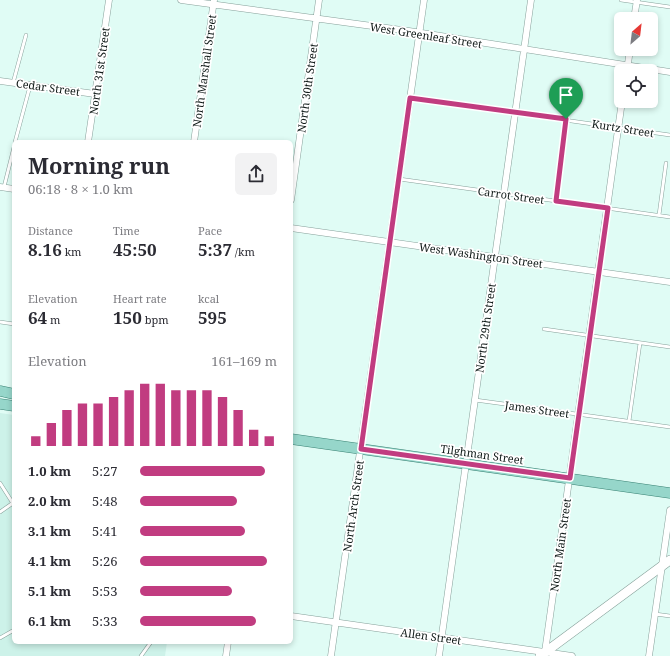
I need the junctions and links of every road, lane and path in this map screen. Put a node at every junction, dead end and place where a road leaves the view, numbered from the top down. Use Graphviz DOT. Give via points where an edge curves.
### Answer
graph roads {
  1 [pos="109,0"];
  2 [pos="181,0"];
  3 [pos="320,0"];
  4 [pos="424,0"];
  5 [pos="531,0"];
  6 [pos="621,0"];
  7 [pos="637,1"];
  8 [pos="214,2"];
  9 [pos="670,7"];
  10 [pos="635,12"];
  11 [pos="317,19"];
  12 [pos="420,33"];
  13 [pos="26,35"];
  14 [pos="524,50"];
  15 [pos="614,66"];
  16 [pos="658,71"];
  17 [pos="670,72"];
  18 [pos="0,81"];
  19 [pos="13,83"];
  20 [pos="30,85"];
  21 [pos="95,94"];
  22 [pos="410,98"];
  23 [pos="621,108"];
  24 [pos="515,112"];
  25 [pos="566,119"];
  26 [pos="619,127"];
  27 [pos="670,135"];
  28 [pos="16,140"];
  29 [pos="88,140"];
  30 [pos="194,140"];
  31 [pos="12,154"];
  32 [pos="666,163"];
  33 [pos="399,179"];
  34 [pos="293,186"];
  35 [pos="2,187"];
  36 [pos="12,189"];
  37 [pos="504,194"];
  38 [pos="556,201"];
  39 [pos="608,208"];
  40 [pos="659,215"];
  41 [pos="670,217"];
  42 [pos="293,228"];
  43 [pos="390,242"];
  44 [pos="495,257"];
  45 [pos="599,272"];
  46 [pos="670,282"];
  47 [pos="0,322"];
  48 [pos="12,324"];
  49 [pos="544,329"];
  50 [pos="590,336"];
  51 [pos="640,343"];
  52 [pos="670,347"];
  53 [pos="0,391"];
  54 [pos="12,394"];
  55 [pos="475,400"];
  56 [pos="0,404"];
  57 [pos="12,406"];
  58 [pos="0,407"];
  59 [pos="12,410"];
  60 [pos="579,414"];
  61 [pos="629,421"];
  62 [pos="670,427"];
  63 [pos="293,439"];
  64 [pos="361,449"];
  65 [pos="466,464"];
  66 [pos="570,478"];
  67 [pos="0,482"];
  68 [pos="670,493"];
  69 [pos="12,500"];
  70 [pos="12,504"];
  71 [pos="670,510"];
  72 [pos="0,512"];
  73 [pos="670,560"];
  74 [pos="662,566"];
  75 [pos="655,614"];
  76 [pos="293,616"];
  77 [pos="670,616"];
  78 [pos="336,622"];
  79 [pos="12,631"];
  80 [pos="441,637"];
  81 [pos="0,638"];
  82 [pos="150,644"];
  83 [pos="228,644"];
  84 [pos="544,655"];
  85 [pos="141,656"];
  86 [pos="226,656"];
  87 [pos="331,656"];
  88 [pos="439,656"];
  89 [pos="572,656"];
  90 [pos="649,656"];
  1 -- 21 [label="street, North 31st Street"];
  2 -- 8 [label="street, West Greenleaf Street"];
  3 -- 11 [label="street, North 30th Street"];
  4 -- 12 [label="street, North Arch Street"];
  5 -- 14 [label="street, North 29th Street"];
  6 -- 7 [label="lane"];
  7 -- 9 [label="lane"];
  7 -- 10 [label="street"];
  8 -- 11 [label="street, West Greenleaf Street"];
  8 -- 30 [label="street, North Marshall Street"];
  11 -- 12 [label="street, West Greenleaf Street"];
  11 -- 34 [label="street, North 30th Street"];
  12 -- 14 [label="street, West Greenleaf Street"];
  12 -- 22 [label="street, North Arch Street"];
  13 -- 19 [label="lane"];
  14 -- 15 [label="street, West Greenleaf Street"];
  14 -- 24 [label="street, North 29th Street"];
  16 -- 17 [label="street, West Greenleaf Street"];
  18 -- 19 [label="street, Cedar Street"];
  19 -- 20 [label="street, Cedar Street"];
  20 -- 21 [label="street, Cedar Street"];
  20 -- 28 [label="lane"];
  21 -- 29 [label="street, North 31st Street"];
  22 -- 24 [label="lane, Kurtz Street"];
  22 -- 33 [label="street, North Arch Street"];
  23 -- 26 [label="street, North Main Street"];
  24 -- 25 [label="lane, Kurtz Street"];
  24 -- 37 [label="street, North 29th Street"];
  25 -- 26 [label="lane, Kurtz Street"];
  25 -- 38 [label="lane"];
  26 -- 27 [label="lane, Kurtz Street"];
  26 -- 39 [label="street, North Main Street"];
  31 -- 35 [label="lane"];
  32 -- 40 [label="lane"];
  33 -- 37 [label="lane, Carrot Street"];
  33 -- 43 [label="street, North Arch Street"];
  35 -- 36 [label="street"];
  37 -- 38 [label="lane, Carrot Street"];
  37 -- 44 [label="street, North 29th Street"];
  38 -- 39 [label="lane, Carrot Street"];
  39 -- 40 [label="lane, Carrot Street"];
  39 -- 45 [label="street, North Main Street"];
  40 -- 41 [label="lane, Carrot Street"];
  42 -- 43 [label="street, West Washington Street"];
  43 -- 44 [label="street, West Washington Street"];
  43 -- 64 [label="street, North Arch Street"];
  44 -- 45 [label="street, West Washington Street"];
  44 -- 55 [label="street, North 29th Street"];
  45 -- 46 [label="street, West Washington Street"];
  45 -- 50 [label="street, North Main Street"];
  47 -- 48 [label="lane"];
  49 -- 50 [label="lane"];
  50 -- 51 [label="lane"];
  50 -- 60 [label="street, North Main Street"];
  51 -- 52 [label="lane"];
  51 -- 61 [label="lane"];
  53 -- 54 [label="main road"];
  55 -- 60 [label="lane, James Street"];
  55 -- 65 [label="street, North 29th Street"];
  56 -- 57 [label="main road"];
  58 -- 59 [label="lane"];
  60 -- 61 [label="lane, James Street"];
  60 -- 66 [label="street, North Main Street"];
  61 -- 62 [label="lane, James Street"];
  63 -- 64 [label="main road, Tilghman Street"];
  64 -- 65 [label="main road, Tilghman Street"];
  64 -- 78 [label="street, North Arch Street"];
  65 -- 66 [label="main road, Tilghman Street"];
  65 -- 80 [label="street, North 29th Street"];
  66 -- 68 [label="main road, Tilghman Street"];
  66 -- 84 [label="street, North Main Street"];
  67 -- 69 [label="lane"];
  70 -- 72 [label="lane"];
  71 -- 74 [label="street"];
  73 -- 74 [label="street"];
  74 -- 75 [label="street"];
  74 -- 84 [label="street"];
  75 -- 77 [label="lane"];
  75 -- 90 [label="street"];
  76 -- 78 [label="street, Allen Street"];
  78 -- 80 [label="street, Allen Street"];
  78 -- 87 [label="street, North Arch Street"];
  79 -- 81 [label="lane"];
  80 -- 84 [label="street, Allen Street"];
  80 -- 88 [label="street, North 29th Street"];
  82 -- 85 [label="lane"];
  83 -- 86 [label="street"];
  84 -- 89 [label="street, Allen Street"];
}
